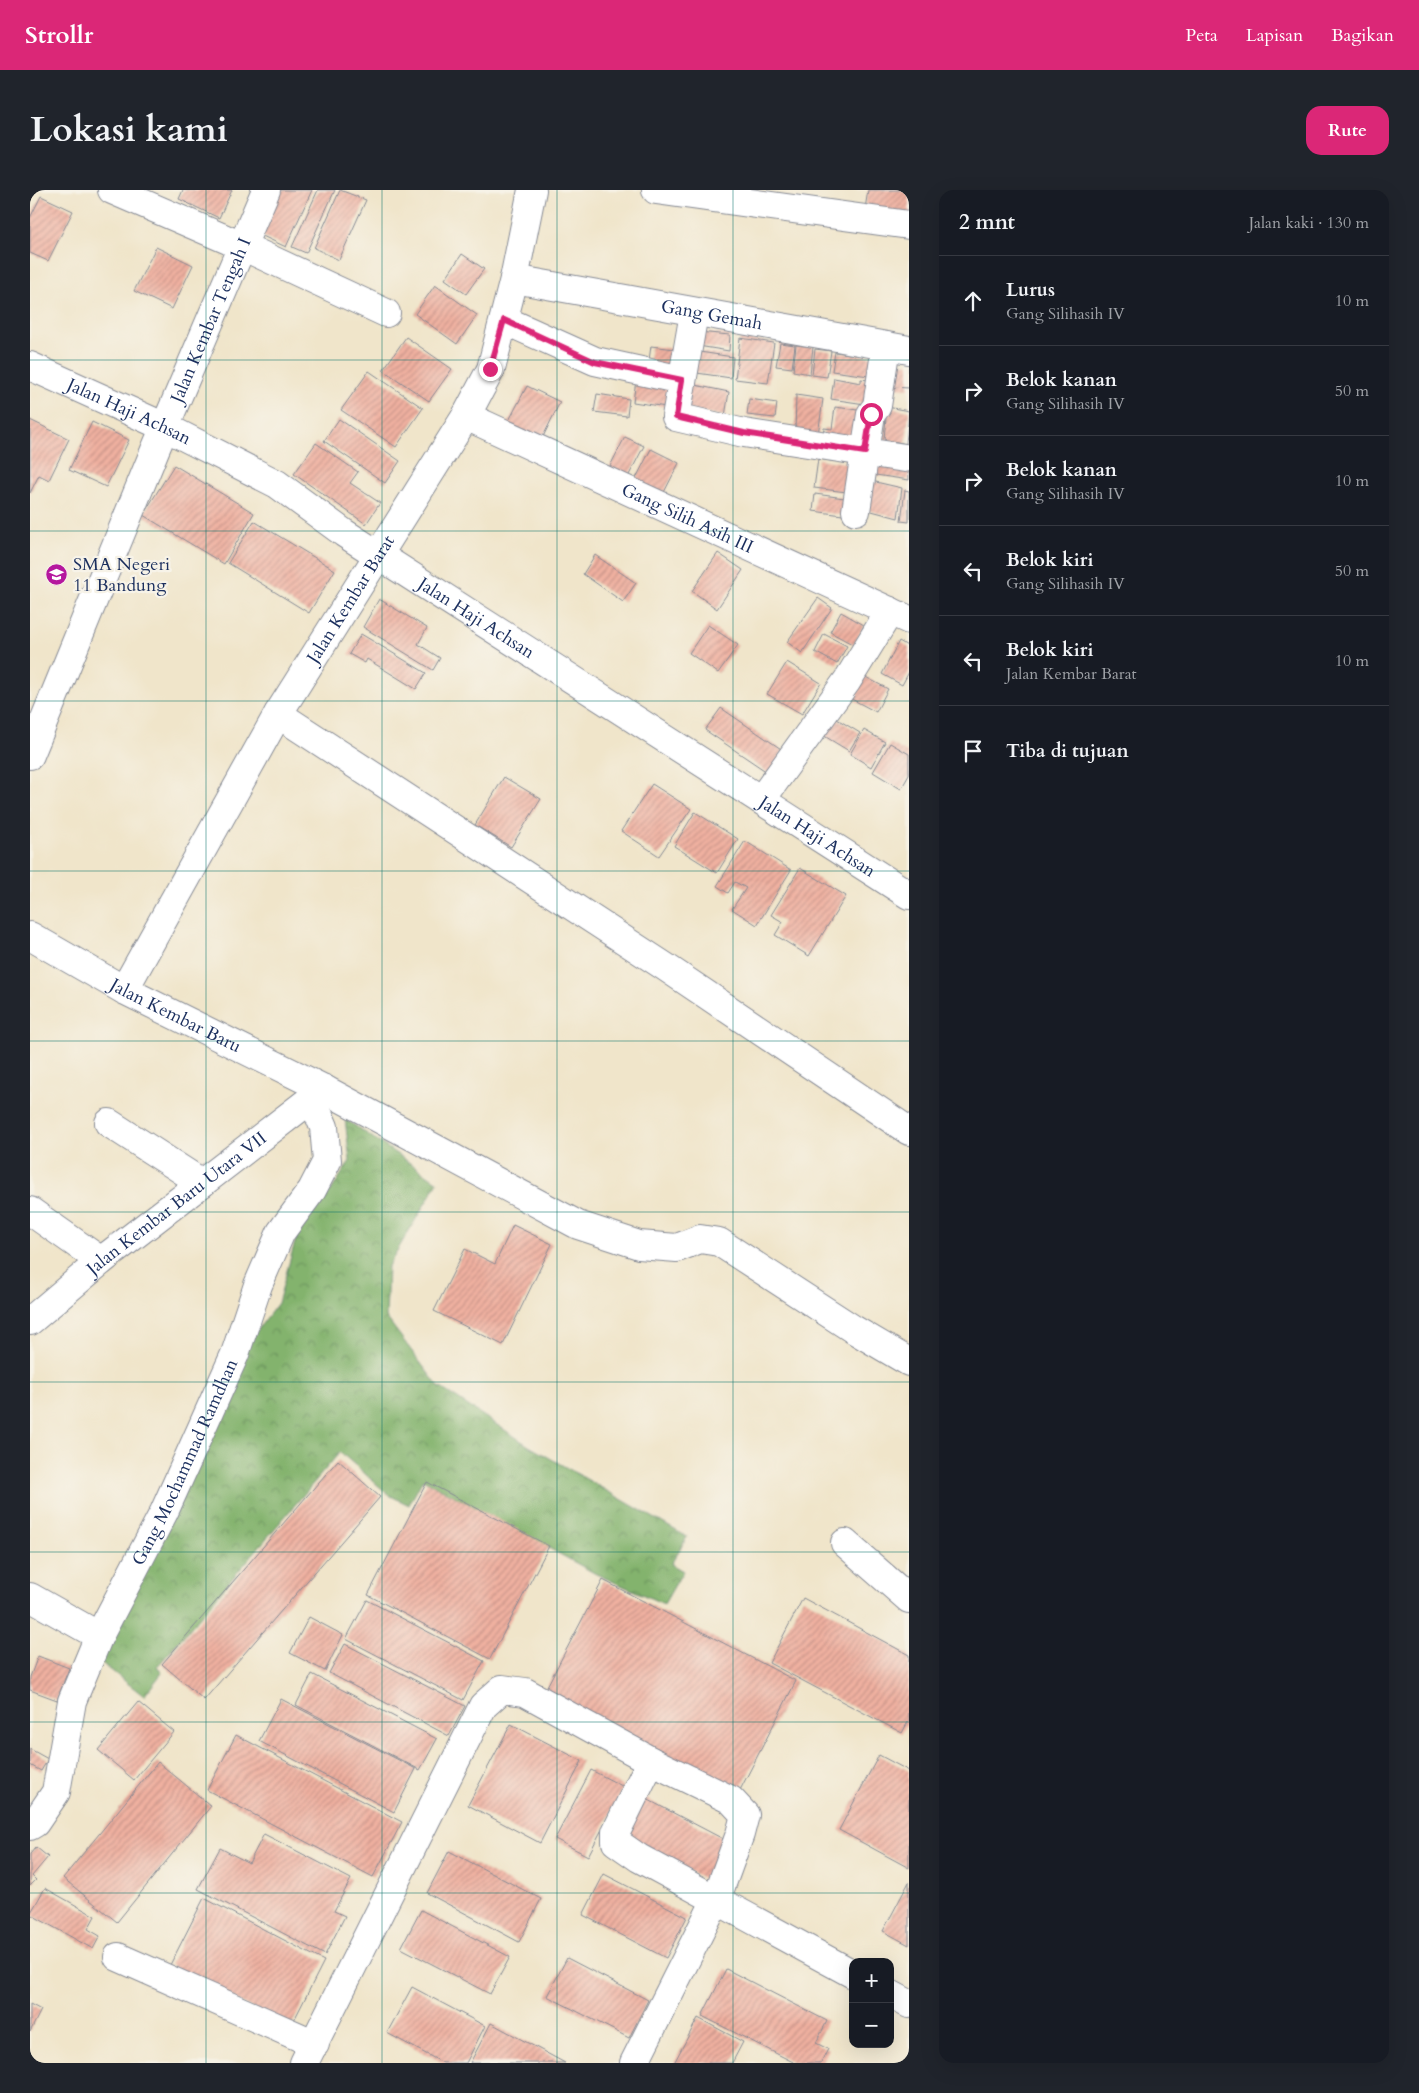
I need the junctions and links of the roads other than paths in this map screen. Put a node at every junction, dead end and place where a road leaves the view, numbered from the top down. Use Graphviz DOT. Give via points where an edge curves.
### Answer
graph roads {
  1 [pos="112,190"];
  2 [pos="266,190"];
  3 [pos="532,190"];
  4 [pos="656,190"];
  5 [pos="909,226"];
  6 [pos="242,246"];
  7 [pos="514,279"];
  8 [pos="694,313"];
  9 [pos="386,314"];
  10 [pos="504,320"];
  11 [pos="897,348"];
  12 [pos="30,366"];
  13 [pos="682,380"];
  14 [pos="466,416"];
  15 [pos="165,426"];
  16 [pos="865,452"];
  17 [pos="906,458"];
  18 [pos="856,511"];
  19 [pos="378,554"];
  20 [pos="899,616"];
  21 [pos="278,714"];
  22 [pos="30,755"];
  23 [pos="761,800"];
  24 [pos="909,895"];
  25 [pos="30,936"];
  26 [pos="124,990"];
  27 [pos="318,1094"];
  28 [pos="109,1123"];
  29 [pos="909,1131"];
  30 [pos="202,1184"];
  31 [pos="30,1211"];
  32 [pos="102,1260"];
  33 [pos="30,1321"];
  34 [pos="908,1359"];
  35 [pos="846,1543"];
  36 [pos="30,1598"];
  37 [pos="909,1599"];
  38 [pos="100,1636"];
  39 [pos="651,1761"];
  40 [pos="32,1823"];
  41 [pos="716,1900"];
  42 [pos="118,1957"];
  43 [pos="849,1972"];
  44 [pos="894,1996"];
  45 [pos="909,2004"];
  46 [pos="309,2054"];
  47 [pos="634,2063"];
  1 -- 6 [label="street"];
  2 -- 6 [label="street, Jalan Kembar Tengah I"];
  3 -- 7 [label="street, Jalan Kembar Barat"];
  4 -- 5 [label="street"];
  6 -- 9 [label="street"];
  6 -- 15 [label="street, Jalan Kembar Tengah I"];
  7 -- 8 [label="street, Gang Gemah"];
  7 -- 10 [label="street, Jalan Kembar Barat"];
  8 -- 11 [label="street, Gang Gemah"];
  8 -- 13 [label="street"];
  10 -- 13 [label="street" via="595,362"];
  10 -- 14 [label="street, Jalan Kembar Barat" via="490,369"];
  11 -- 16 [label="street" via="877,406 871,414"];
  12 -- 15 [label="street, Jalan Haji Achsan"];
  13 -- 16 [label="street" via="676,417 744,433"];
  14 -- 19 [label="street, Jalan Kembar Barat"];
  14 -- 20 [label="street, Gang Silih Asih III"];
  15 -- 19 [label="street, Jalan Haji Achsan" via="277,484 344,534"];
  15 -- 22 [label="street, Jalan Kembar Tengah I"];
  16 -- 17 [label="street"];
  16 -- 18 [label="street"];
  19 -- 21 [label="street, Jalan Kembar Barat"];
  19 -- 23 [label="street, Jalan Haji Achsan"];
  20 -- 23 [label="street" via="847,681"];
  21 -- 26 [label="street, Jalan Kembar Barat"];
  21 -- 29 [label="street" via="664,966"];
  23 -- 24 [label="street, Jalan Haji Achsan"];
  25 -- 26 [label="street, Jalan Kembar Baru"];
  26 -- 27 [label="street, Jalan Kembar Baru"];
  27 -- 30 [label="street, Jalan Kembar Baru Utara VII"];
  27 -- 34 [label="street, Jalan Kembar Baru" via="578,1225 640,1245 677,1248 700,1239 719,1242 853,1329"];
  27 -- 38 [label="street, Gang Mochammad Ramdhan" via="327,1161 312,1190 281,1232 258,1285 231,1363 164,1512"];
  28 -- 30 [label="street"];
  30 -- 32 [label="street, Jalan Kembar Baru Utara VII"];
  31 -- 32 [label="street"];
  32 -- 33 [label="street, Jalan Kembar Baru Utara VII"];
  35 -- 37 [label="street"];
  36 -- 38 [label="street"];
  38 -- 40 [label="street, Gang Mochammad Ramdhan" via="72,1701 56,1792"];
  39 -- 41 [label="street" via="731,1800 744,1815"];
  39 -- 41 [label="street" via="616,1832 616,1842"];
  39 -- 46 [label="street" via="525,1692 502,1689 483,1706"];
  41 -- 43 [label="street"];
  41 -- 47 [label="street"];
  42 -- 46 [label="street"];
  44 -- 45 [label="street"];
}
